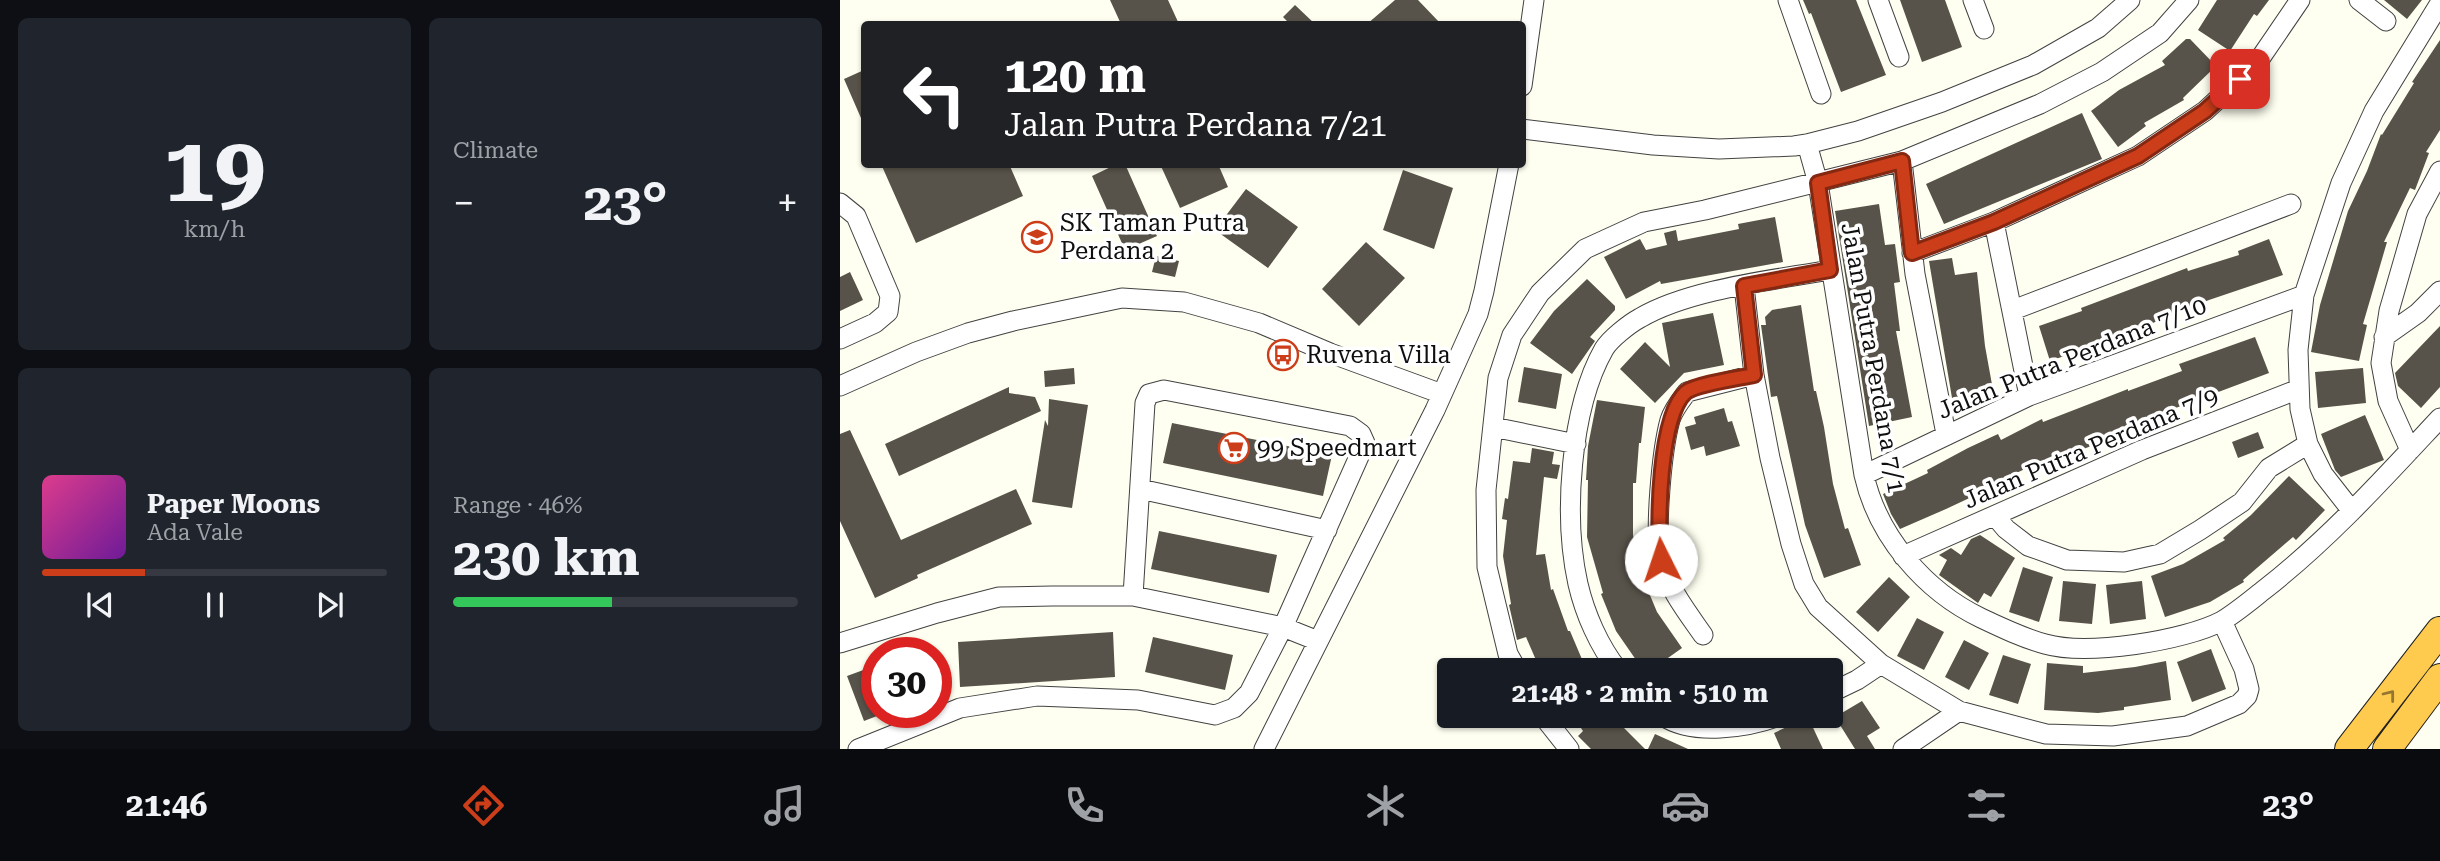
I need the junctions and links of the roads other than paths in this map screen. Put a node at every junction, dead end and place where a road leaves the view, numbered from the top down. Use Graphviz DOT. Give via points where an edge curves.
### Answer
graph roads {
  1 [pos="1534,0"];
  2 [pos="1788,0"];
  3 [pos="1878,0"];
  4 [pos="1973,0"];
  5 [pos="2130,0"];
  6 [pos="2189,0"];
  7 [pos="2300,0"];
  8 [pos="2359,0"];
  9 [pos="2440,3"];
  10 [pos="2386,21"];
  11 [pos="1984,29"];
  12 [pos="1526,57"];
  13 [pos="1899,57"];
  14 [pos="1821,94"];
  15 [pos="1526,129"];
  16 [pos="1807,144"];
  17 [pos="1902,161"];
  18 [pos="1508,168"];
  19 [pos="2440,171"];
  20 [pos="1818,183"];
  21 [pos="840,203"];
  22 [pos="2291,204"];
  23 [pos="1994,222"];
  24 [pos="1912,253"];
  25 [pos="1830,270"];
  26 [pos="1744,286"];
  27 [pos="2440,291"];
  28 [pos="2304,295"];
  29 [pos="2013,310"];
  30 [pos="2384,337"];
  31 [pos="840,339"];
  32 [pos="1754,375"];
  33 [pos="840,386"];
  34 [pos="2299,389"];
  35 [pos="1442,394"];
  36 [pos="2029,396"];
  37 [pos="2440,418"];
  38 [pos="1493,427"];
  39 [pos="1946,434"];
  40 [pos="1576,444"];
  41 [pos="2308,444"];
  42 [pos="2410,450"];
  43 [pos="1864,475"];
  44 [pos="1140,489"];
  45 [pos="2352,511"];
  46 [pos="1995,516"];
  47 [pos="1327,530"];
  48 [pos="1903,556"];
  49 [pos="1133,596"];
  50 [pos="2222,621"];
  51 [pos="1283,627"];
  52 [pos="2440,631"];
  53 [pos="1703,635"];
  54 [pos="1318,640"];
  55 [pos="840,643"];
  56 [pos="1510,658"];
  57 [pos="1611,658"];
  58 [pos="1881,664"];
  59 [pos="2440,678"];
  60 [pos="1843,687"];
  61 [pos="1959,711"];
  62 [pos="1552,728"];
  63 [pos="858,749"];
  64 [pos="1264,749"];
  65 [pos="1569,749"];
  66 [pos="1903,749"];
  67 [pos="2349,749"];
  68 [pos="2387,749"];
  1 -- 12 [label="street"];
  2 -- 14 [label="street"];
  3 -- 13 [label="street"];
  4 -- 11 [label="street"];
  5 -- 16 [label="street" via="2098,28 2033,65 1942,102"];
  6 -- 17 [label="street" via="2161,33 2102,72 2040,104"];
  7 -- 23 [label="street" via="2257,63 2205,111 2138,156"];
  8 -- 10 [label="street"];
  9 -- 28 [label="street" via="2374,111 2341,183"];
  15 -- 16 [label="street" via="1719,149"];
  16 -- 20 [label="street, Jalan Putra Perdana 7/1"];
  17 -- 20 [label="street"];
  17 -- 24 [label="street"];
  18 -- 35 [label="street" via="1481,303"];
  19 -- 30 [label="street" via="2417,214"];
  20 -- 25 [label="street, Jalan Putra Perdana 7/1"];
  20 -- 38 [label="street" via="1644,222 1585,250 1540,293 1512,335 1498,378"];
  21 -- 31 [label="street" via="856,216 890,296 888,312"];
  22 -- 29 [label="street"];
  23 -- 24 [label="street"];
  23 -- 29 [label="street"];
  24 -- 39 [label="street"];
  25 -- 26 [label="street"];
  25 -- 43 [label="street, Jalan Putra Perdana 7/1"];
  26 -- 32 [label="street"];
  26 -- 40 [label="street" via="1677,301 1638,318 1605,347 1587,389"];
  27 -- 30 [label="street"];
  28 -- 34 [label="street"];
  28 -- 36 [label="street, Jalan Putra Perdana 7/10"];
  29 -- 36 [label="street"];
  30 -- 42 [label="street" via="2381,363 2388,401"];
  32 -- 53 [label="street" via="1687,392 1670,417 1658,531 1661,560 1675,595"];
  32 -- 58 [label="street" via="1770,458 1804,584 1818,607"];
  33 -- 35 [label="street" via="968,333 1122,298 1184,302 1259,323"];
  34 -- 41 [label="street"];
  34 -- 46 [label="street, Jalan Putra Perdana 7/9" via="2142,450"];
  35 -- 54 [label="street"];
  36 -- 39 [label="street, Jalan Putra Perdana 7/10"];
  37 -- 42 [label="street, Jalan Putra Perdana 7/1"];
  38 -- 40 [label="street"];
  38 -- 56 [label="street" via="1486,491 1487,567"];
  39 -- 43 [label="street, Jalan Putra Perdana 7/10"];
  40 -- 57 [label="street" via="1571,514 1578,583 1590,621"];
  41 -- 45 [label="street" via="2323,474"];
  41 -- 46 [label="street" via="2269,468 2242,502 2160,554 2124,562 2067,560 2028,546"];
  42 -- 45 [label="street, Jalan Putra Perdana 7/1"];
  43 -- 48 [label="street, Jalan Putra Perdana 7/1" via="1877,514"];
  44 -- 47 [label="street"];
  44 -- 47 [label="street" via="1149,394 1177,392 1350,426 1365,443"];
  44 -- 49 [label="street"];
  45 -- 50 [label="street, Jalan Putra Perdana 7/1" via="2297,564"];
  46 -- 48 [label="street, Jalan Putra Perdana 7/9"];
  47 -- 51 [label="street"];
  48 -- 50 [label="street, Jalan Putra Perdana 7/1" via="1963,609 2048,645 2102,648 2157,641"];
  49 -- 51 [label="street"];
  49 -- 55 [label="street" via="999,597"];
  50 -- 61 [label="street" via="2244,669 2247,696 2239,704 2187,726 2113,736 2046,734"];
  51 -- 54 [label="street"];
  51 -- 63 [label="street" via="1249,693 1234,708 1215,715 1138,700 1037,696 960,708"];
  67 -- 52 [label="highway, one-way"];
  54 -- 64 [label="street"];
  58 -- 60 [label="street"];
  58 -- 61 [label="street"];
  59 -- 68 [label="highway"];
  61 -- 66 [label="street"];
  62 -- 65 [label="street"];
}
